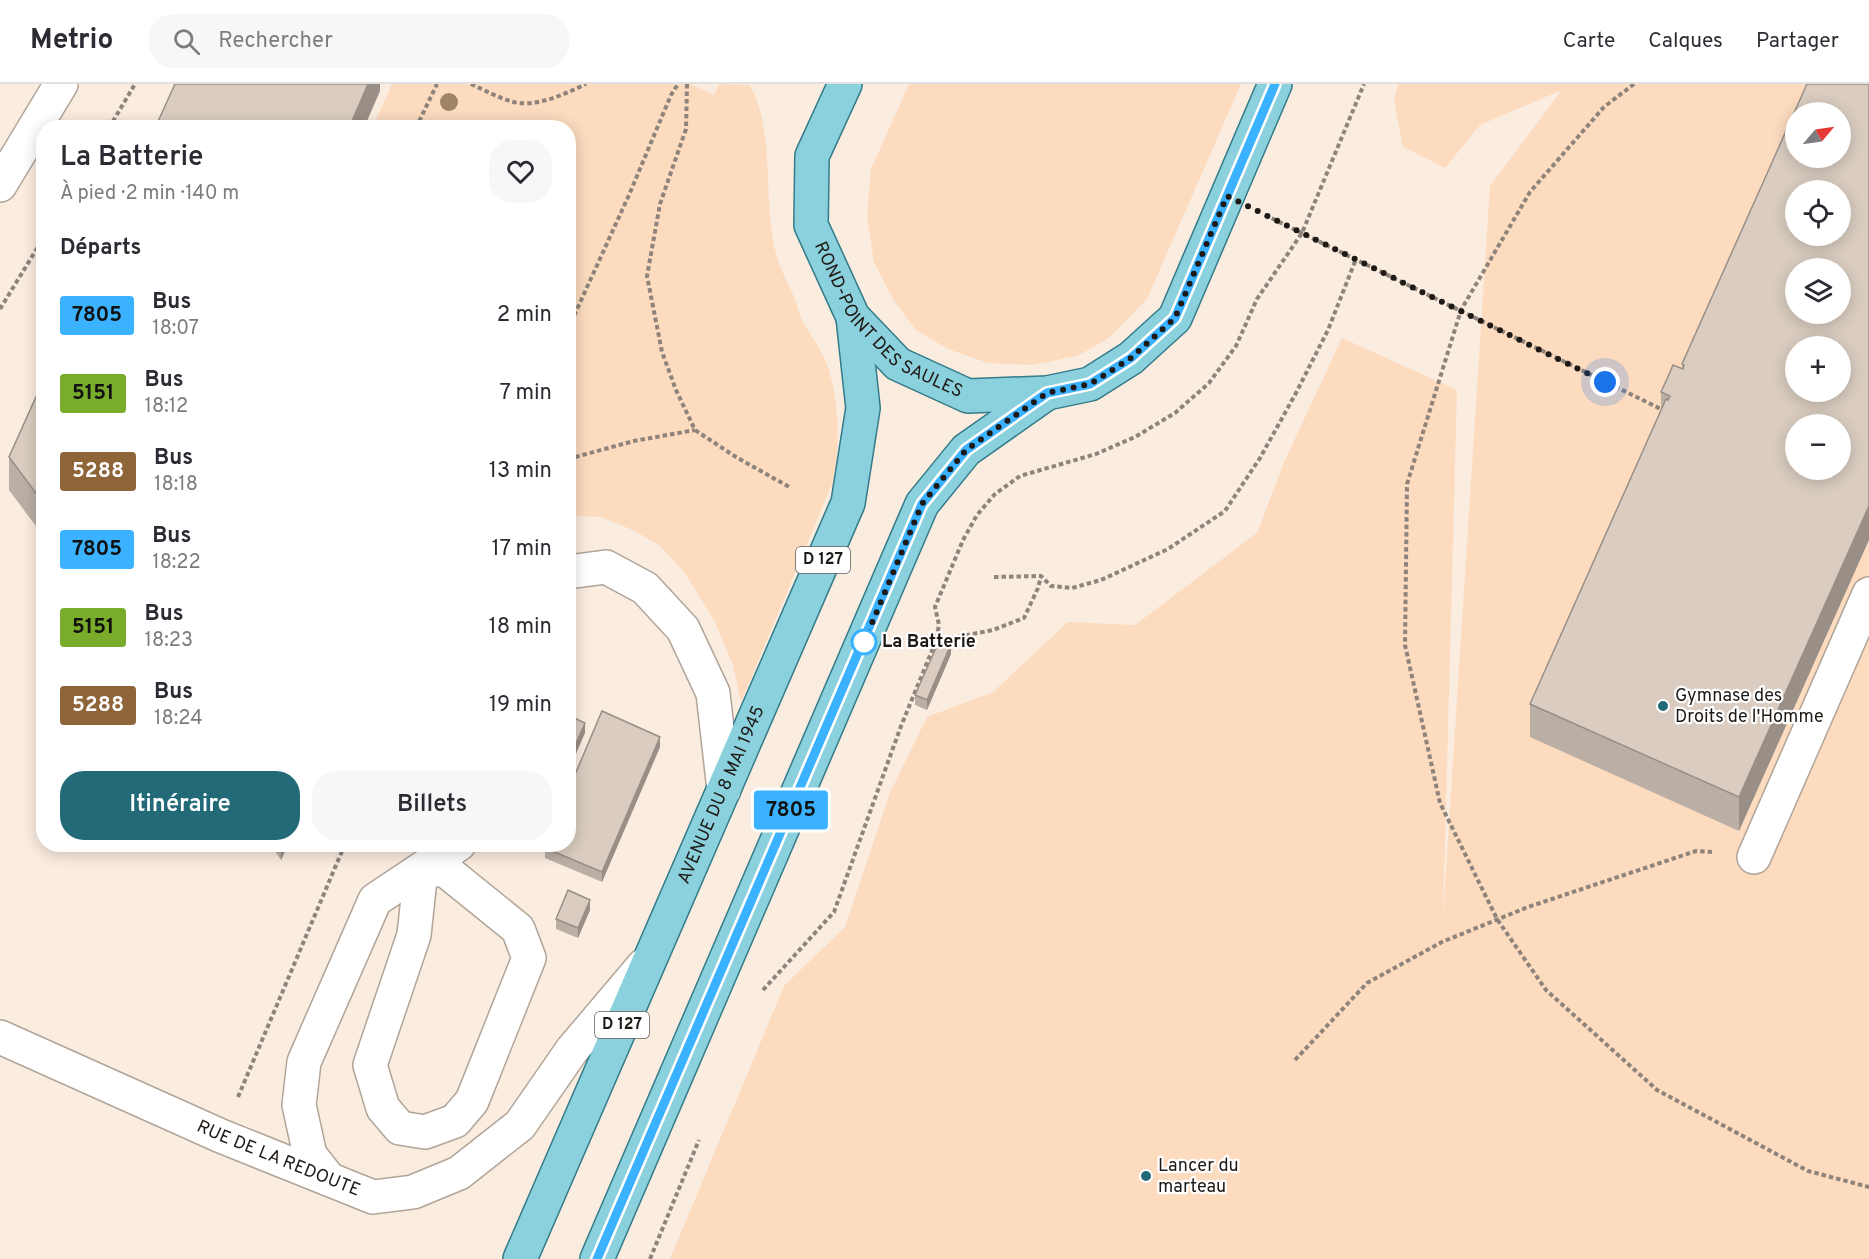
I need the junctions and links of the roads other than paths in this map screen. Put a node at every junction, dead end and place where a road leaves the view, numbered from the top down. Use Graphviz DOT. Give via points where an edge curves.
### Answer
graph roads {
  1 [pos="61,84"];
  2 [pos="845,84"];
  3 [pos="1275,84"];
  4 [pos="39,120"];
  5 [pos="36,125"];
  6 [pos="0,185"];
  7 [pos="853,317"];
  8 [pos="1047,393"];
  9 [pos="576,571"];
  10 [pos="1869,594"];
  11 [pos="724,790"];
  12 [pos="448,852"];
  13 [pos="1754,857"];
  14 [pos="422,870"];
  15 [pos="653,955"];
  16 [pos="0,1037"];
  17 [pos="329,1179"];
  18 [pos="520,1259"];
  19 [pos="597,1259"];
  1 -- 4 [label="street"];
  2 -- 7 [label="main road, ROND-POINT DES SAULES" via="812,156 811,225"];
  3 -- 8 [label="main road, ROND-POINT DES SAULES" via="1175,318 1131,358 1090,384"];
  5 -- 6 [label="street"];
  7 -- 8 [label="main road, ROND-POINT DES SAULES" via="898,364 968,396"];
  7 -- 11 [label="main road, AVENUE DU 8 MAI 1945 / D 127" via="862,408 848,504"];
  8 -- 19 [label="main road" via="966,450 922,504"];
  9 -- 11 [label="street" via="606,567 645,588 683,628 713,693"];
  10 -- 13 [label="street"];
  11 -- 15 [label="main road, AVENUE DU 8 MAI 1945 / D 127"];
  12 -- 14 [label="street"];
  14 -- 14 [label="street" via="445,870 518,929 529,958 471,1101 455,1121 425,1132 400,1128 383,1108 370,1065 414,935"];
  14 -- 17 [label="street" via="375,900 304,1062 298,1106 310,1155"];
  15 -- 17 [label="street, RUE DE LA REDOUTE" via="572,1050 520,1125 459,1173 413,1192 373,1197"];
  15 -- 18 [label="main road, AVENUE DU 8 MAI 1945 / D 127"];
  16 -- 17 [label="street, RUE DE LA REDOUTE" via="221,1136"];
}
